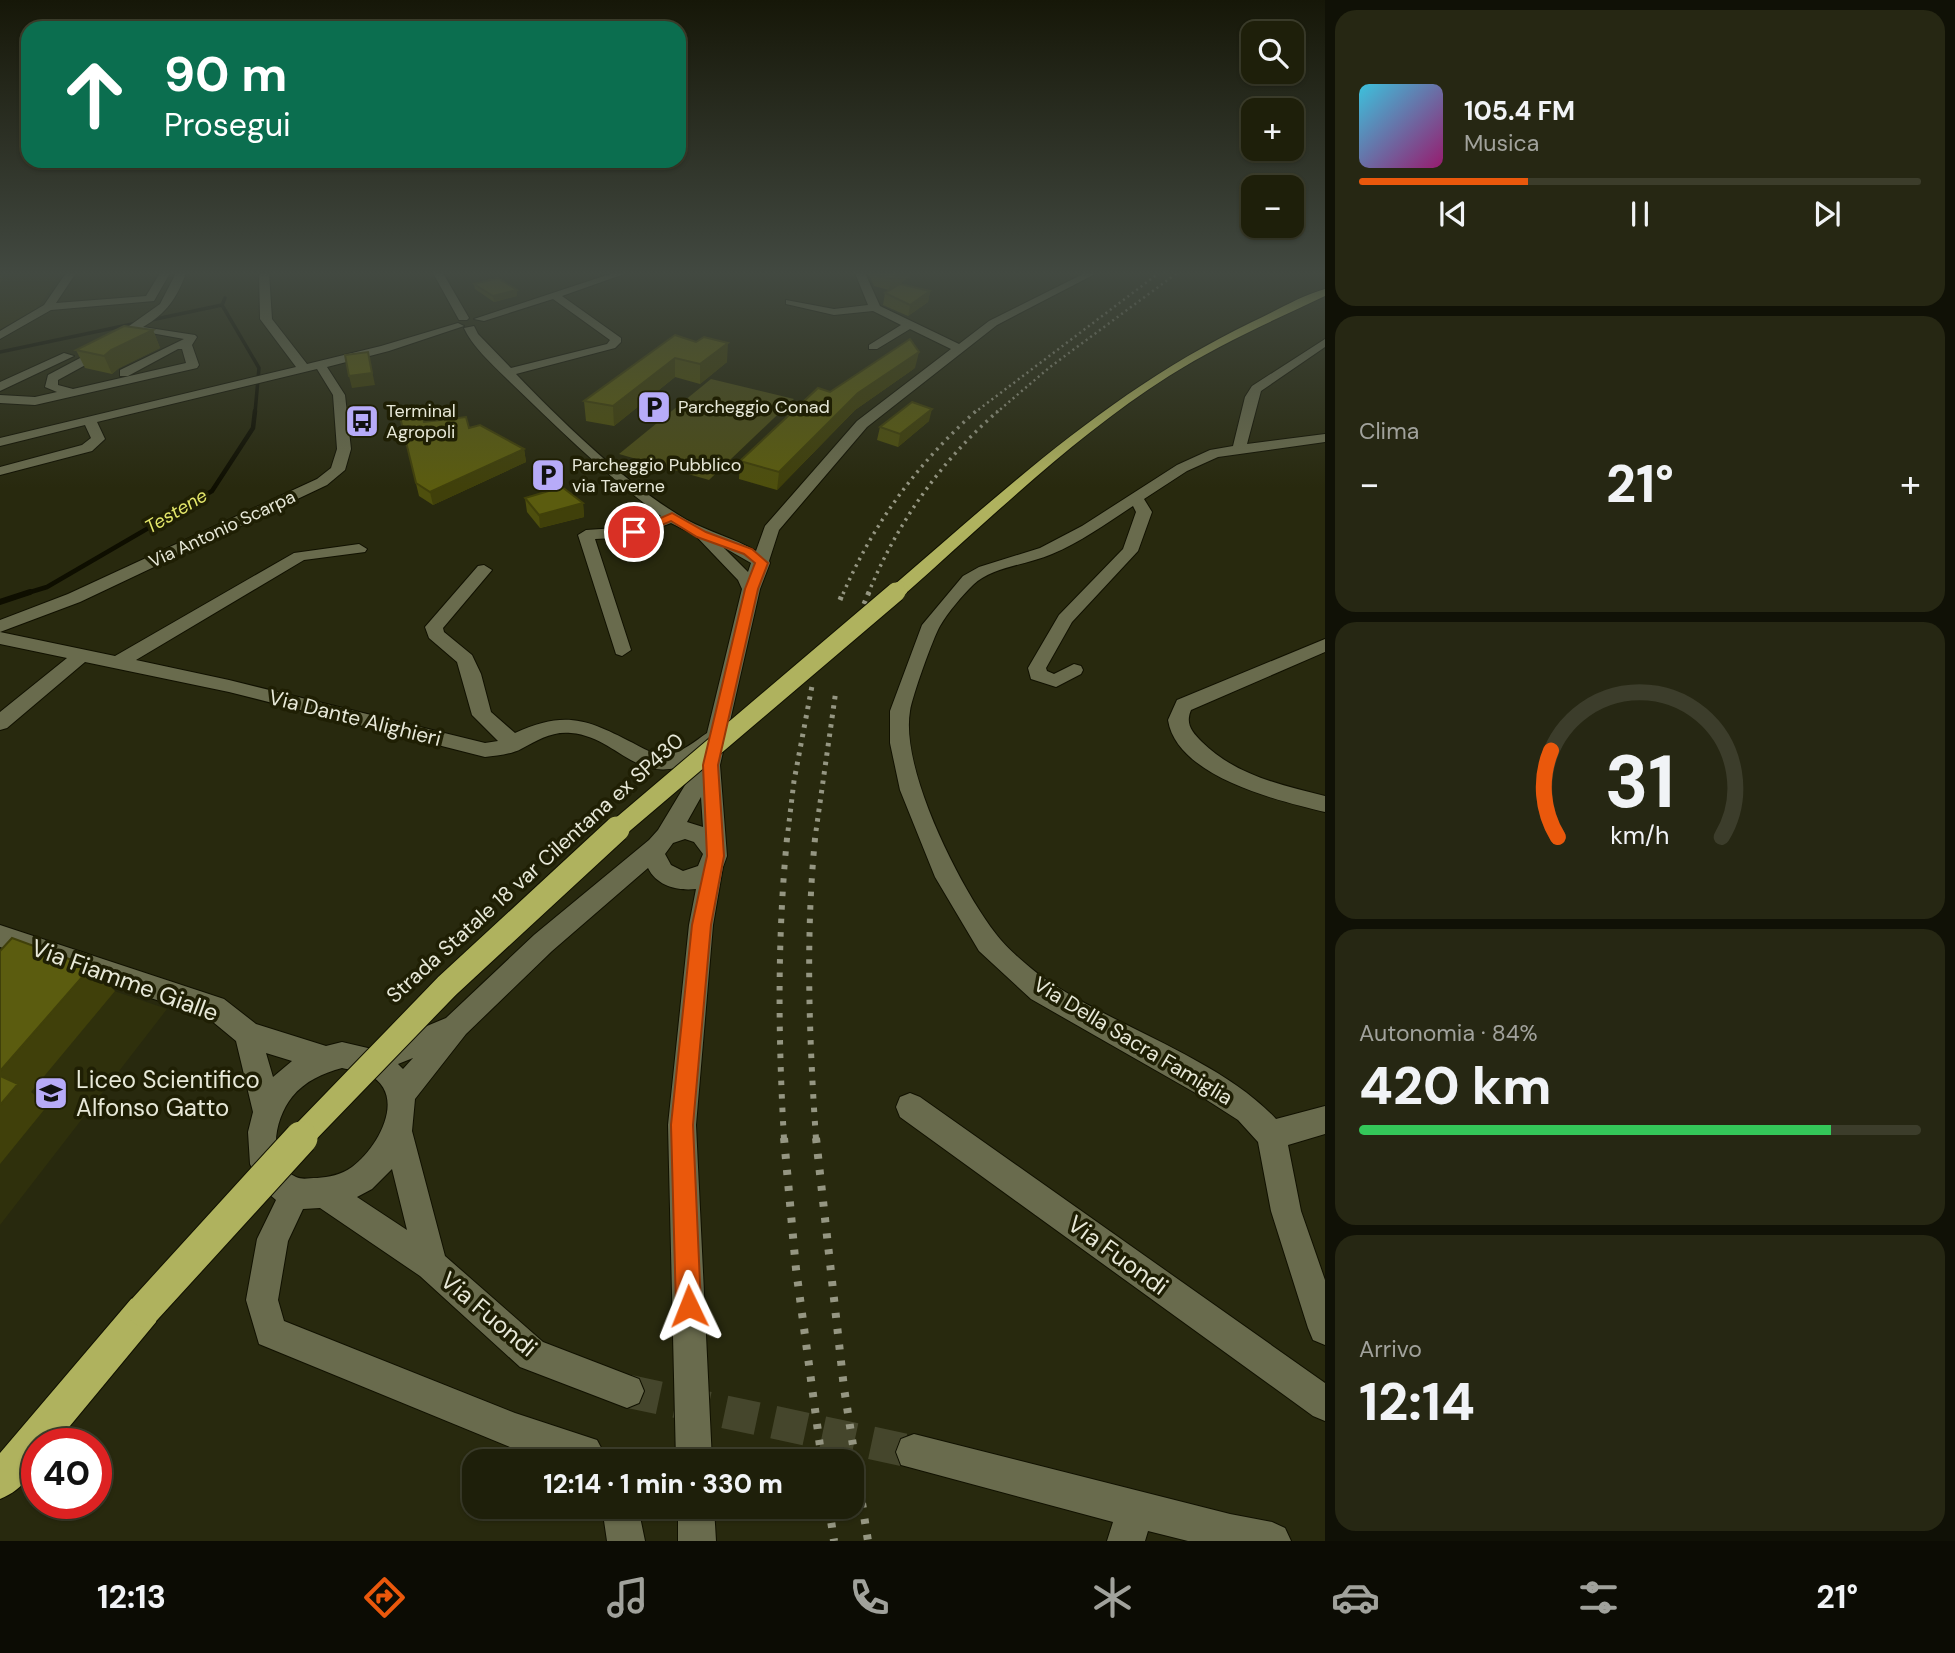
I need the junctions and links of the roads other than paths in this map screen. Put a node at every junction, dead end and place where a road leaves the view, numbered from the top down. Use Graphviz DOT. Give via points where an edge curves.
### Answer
graph roads {
  1 [pos="94,345"];
  2 [pos="113,345"];
  3 [pos="186,345"];
  4 [pos="288,345"];
  5 [pos="390,345"];
  6 [pos="482,345"];
  7 [pos="612,345"];
  8 [pos="876,345"];
  9 [pos="952,345"];
  10 [pos="965,345"];
  11 [pos="1215,345"];
  12 [pos="1321,345"];
  13 [pos="873,347"];
  14 [pos="960,349"];
  15 [pos="308,368"];
  16 [pos="507,373"];
  17 [pos="100,386"];
  18 [pos="0,387"];
  19 [pos="51,387"];
  20 [pos="72,392"];
  21 [pos="0,399"];
  22 [pos="25,400"];
  23 [pos="90,421"];
  24 [pos="1325,428"];
  25 [pos="1318,439"];
  26 [pos="0,442"];
  27 [pos="1239,449"];
  28 [pos="0,471"];
  29 [pos="1133,498"];
  30 [pos="672,517"];
  31 [pos="771,529"];
  32 [pos="721,547"];
  33 [pos="359,550"];
  34 [pos="762,563"];
  35 [pos="484,570"];
  36 [pos="751,589"];
  37 [pos="0,625"];
  38 [pos="0,638"];
  39 [pos="1325,645"];
  40 [pos="622,650"];
  41 [pos="82,655"];
  42 [pos="117,663"];
  43 [pos="1074,670"];
  44 [pos="0,723"];
  45 [pos="717,737"];
  46 [pos="514,744"];
  47 [pos="710,765"];
  48 [pos="1325,804"];
  49 [pos="662,841"];
  50 [pos="714,862"];
  51 [pos="671,876"];
  52 [pos="615,883"];
  53 [pos="701,925"];
  54 [pos="0,936"];
  55 [pos="457,1026"];
  56 [pos="248,1034"];
  57 [pos="325,1059"];
  58 [pos="375,1061"];
  59 [pos="401,1094"];
  60 [pos="910,1107"];
  61 [pos="267,1110"];
  62 [pos="1325,1120"];
  63 [pos="398,1132"];
  64 [pos="1271,1135"];
  65 [pos="311,1194"];
  66 [pos="430,1265"];
  67 [pos="1325,1328"];
  68 [pos="627,1391"];
  69 [pos="1325,1404"];
  70 [pos="571,1449"];
  71 [pos="694,1449"];
  72 [pos="914,1452"];
  73 [pos="0,1481"];
  74 [pos="622,1519"];
  75 [pos="696,1519"];
  76 [pos="1131,1525"];
  77 [pos="626,1541"];
  78 [pos="697,1541"];
  79 [pos="1272,1541"];
  1 -- 18 [label="street"];
  2 -- 19 [label="street" via="52,378"];
  3 -- 17 [label="street" via="175,346"];
  3 -- 17 [label="street" via="193,365"];
  4 -- 15 [label="street, Via Antonio Scarpa"];
  5 -- 15 [label="street"];
  6 -- 16 [label="street"];
  7 -- 16 [label="street"];
  8 -- 13 [label="street"];
  9 -- 14 [label="street"];
  10 -- 14 [label="street"];
  11 -- 73 [label="highway, Strada Statale 18 var Cilentana ex SP430, bridge" via="1140,390 1048,461 618,830 449,985 324,1111 144,1310"];
  12 -- 27 [label="street" via="1256,390"];
  14 -- 31 [label="street" via="862,424"];
  15 -- 23 [label="street"];
  15 -- 37 [label="street, Via Antonio Scarpa" via="339,395 344,449 338,470 322,482 74,598"];
  16 -- 30 [label="street" via="594,454"];
  17 -- 20 [label="street"];
  19 -- 20 [label="street"];
  19 -- 22 [label="street"];
  20 -- 22 [label="street"];
  21 -- 22 [label="street"];
  23 -- 26 [label="street"];
  23 -- 28 [label="street" via="99,439 87,448"];
  24 -- 25 [label="street" via="1311,435"];
  25 -- 27 [label="street, Via Della Sacra Famiglia"];
  27 -- 29 [label="street, Via Della Sacra Famiglia" via="1215,453 1182,468"];
  29 -- 43 [label="street" via="1144,512 1130,551 1065,619 1037,668 1038,675 1056,681"];
  29 -- 64 [label="street, Via Della Sacra Famiglia" via="1046,551 969,580 931,625 900,712 900,743 911,790 947,877 988,943 1040,991 1209,1085 1248,1110"];
  30 -- 32 [label="street"];
  30 -- 40 [label="street" via="634,532 586,535"];
  31 -- 32 [label="street"];
  31 -- 34 [label="street"];
  32 -- 34 [label="street" via="739,561"];
  32 -- 36 [label="street"];
  33 -- 42 [label="street" via="300,556"];
  34 -- 36 [label="street"];
  35 -- 46 [label="street" via="434,627 435,634 465,659 482,715"];
  36 -- 45 [label="street"];
  38 -- 41 [label="street"];
  39 -- 48 [label="street" via="1184,705 1176,716 1177,726 1200,755 1232,776"];
  41 -- 42 [label="street, Via Dante Alighieri"];
  41 -- 44 [label="street"];
  42 -- 46 [label="street, Via Dante Alighieri" via="229,686 485,751"];
  45 -- 46 [label="street, Via Dante Alighieri" via="679,760 663,763 581,725 559,725"];
  45 -- 47 [label="street"];
  47 -- 49 [label="street"];
  47 -- 50 [label="street"];
  49 -- 50 [label="street" via="685,830 703,835 714,848"];
  49 -- 51 [label="street" via="655,860"];
  49 -- 52 [label="street"];
  50 -- 51 [label="street" via="698,878"];
  50 -- 53 [label="street"];
  51 -- 52 [label="street"];
  51 -- 53 [label="street"];
  52 -- 55 [label="street" via="543,943"];
  53 -- 71 [label="street" via="682,1125"];
  54 -- 56 [label="street, Via Fiamme Gialle" via="215,1008"];
  55 -- 58 [label="street"];
  55 -- 59 [label="street"];
  56 -- 57 [label="street, Via Fiamme Gialle"];
  56 -- 61 [label="street"];
  57 -- 58 [label="street" via="342,1055"];
  57 -- 61 [label="street" via="282,1087"];
  58 -- 59 [label="street" via="396,1080"];
  59 -- 63 [label="street"];
  60 -- 69 [label="street, Via Fuondi"];
  61 -- 65 [label="street" via="261,1140 266,1169 278,1184"];
  62 -- 64 [label="street"];
  63 -- 65 [label="street" via="370,1173 349,1186"];
  63 -- 66 [label="street, Via Fuondi"];
  64 -- 67 [label="street" via="1286,1211"];
  65 -- 66 [label="street, Via Fuondi"];
  65 -- 70 [label="street" via="273,1239 262,1300 271,1332 515,1431"];
  66 -- 68 [label="street, Via Fuondi" via="532,1355"];
  72 -- 76 [label="street"];
  74 -- 77 [label="street"];
  75 -- 78 [label="street"];
  76 -- 79 [label="street"];
}
